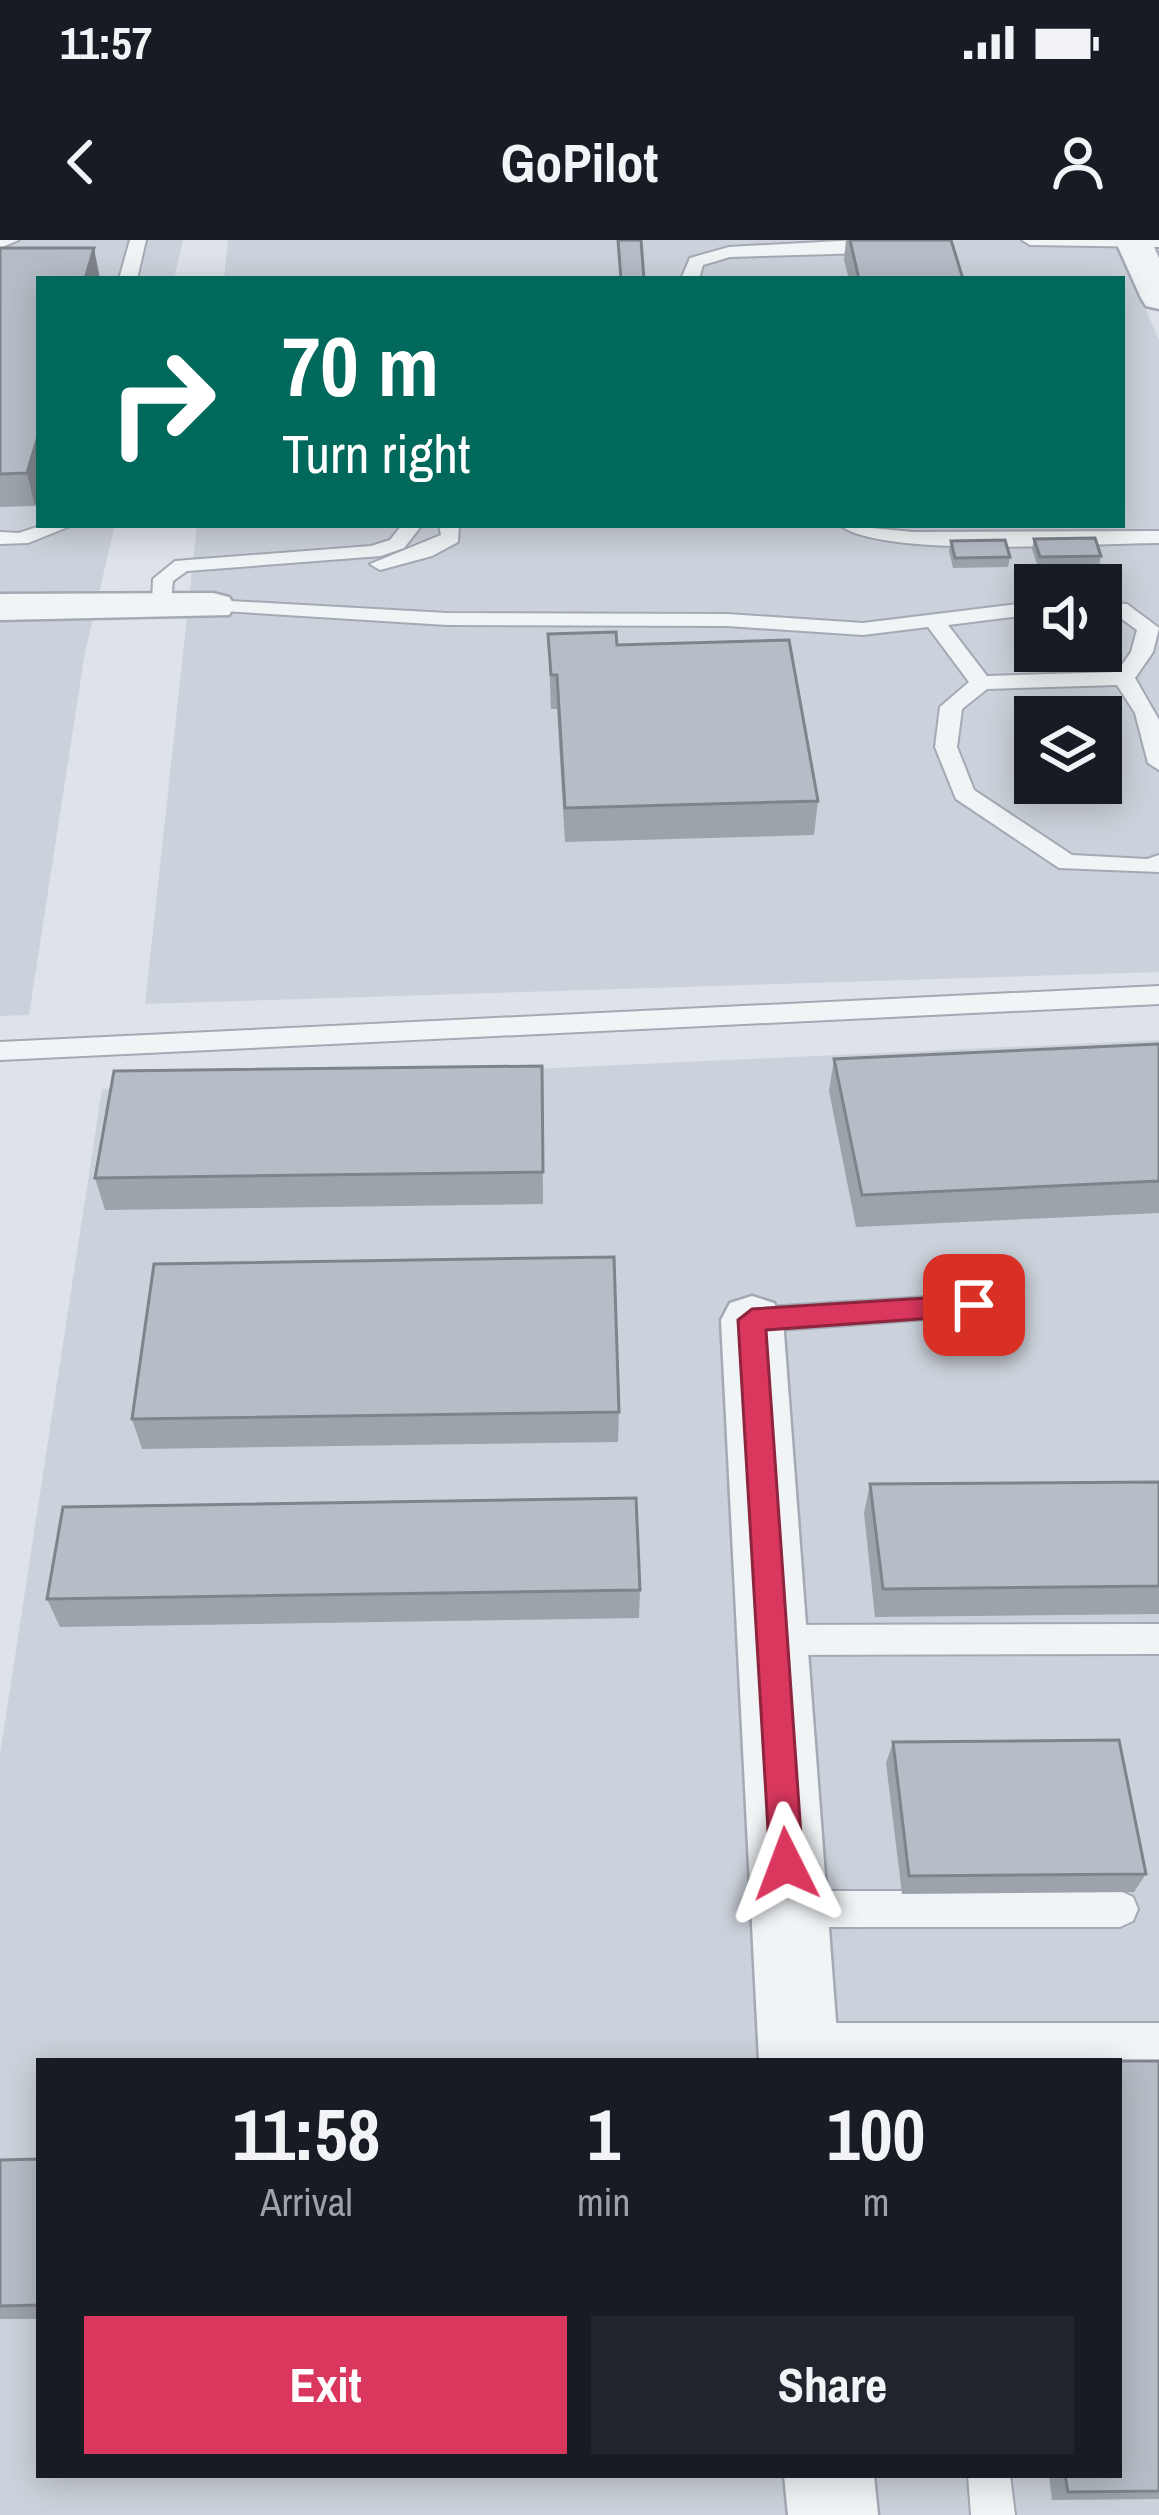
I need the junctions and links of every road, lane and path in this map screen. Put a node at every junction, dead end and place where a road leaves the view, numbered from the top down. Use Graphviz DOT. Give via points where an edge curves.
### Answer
graph roads {
  1 [pos="11,240"];
  2 [pos="138,240"];
  3 [pos="866,240"];
  4 [pos="1030,240"];
  5 [pos="1142,242"];
  6 [pos="0,243"];
  7 [pos="129,276"];
  8 [pos="691,276"];
  9 [pos="1159,298"];
  10 [pos="54,528"];
  11 [pos="410,528"];
  12 [pos="449,528"];
  13 [pos="858,528"];
  14 [pos="1125,530"];
  15 [pos="1159,537"];
  16 [pos="0,538"];
  17 [pos="219,585"];
  18 [pos="0,607"];
  19 [pos="1122,609"];
  20 [pos="1014,611"];
  21 [pos="935,622"];
  22 [pos="1154,627"];
  23 [pos="1124,678"];
  24 [pos="981,682"];
  25 [pos="1159,763"];
  26 [pos="1159,863"];
  27 [pos="1159,995"];
  28 [pos="0,1051"];
  29 [pos="974,1305"];
  30 [pos="752,1320"];
  31 [pos="1159,1639"];
  32 [pos="772,1640"];
  33 [pos="789,1909"];
  34 [pos="1120,1909"];
  35 [pos="1159,2042"];
  36 [pos="798,2051"];
  37 [pos="944,2052"];
  38 [pos="830,2478"];
  39 [pos="989,2478"];
  40 [pos="833,2515"];
  41 [pos="993,2515"];
  1 -- 6 [label="lane"];
  2 -- 7 [label="lane"];
  3 -- 8 [label="lane" via="868,248 729,252 696,262"];
  4 -- 5 [label="lane"];
  5 -- 9 [label="street"];
  10 -- 16 [label="lane"];
  11 -- 17 [label="lane" via="398,544 374,552"];
  12 -- 17 [label="lane" via="451,538 391,563"];
  13 -- 14 [label="lane" via="913,538"];
  14 -- 15 [label="lane"];
  17 -- 18 [label="street" via="164,607"];
  17 -- 21 [label="lane" via="447,619 820,628"];
  19 -- 22 [label="lane"];
  20 -- 21 [label="lane"];
  21 -- 24 [label="lane"];
  22 -- 23 [label="lane"];
  23 -- 24 [label="lane"];
  23 -- 25 [label="lane" via="1146,712"];
  24 -- 26 [label="lane" via="951,707 946,747 964,794 1067,862"];
  27 -- 28 [label="lane"];
  29 -- 30 [label="lane"];
  30 -- 32 [label="street"];
  31 -- 32 [label="lane"];
  32 -- 33 [label="street"];
  33 -- 34 [label="lane"];
  33 -- 36 [label="street"];
  35 -- 37 [label="lane"];
  36 -- 37 [label="lane"];
  38 -- 40 [label="street"];
  39 -- 41 [label="lane"];
}
